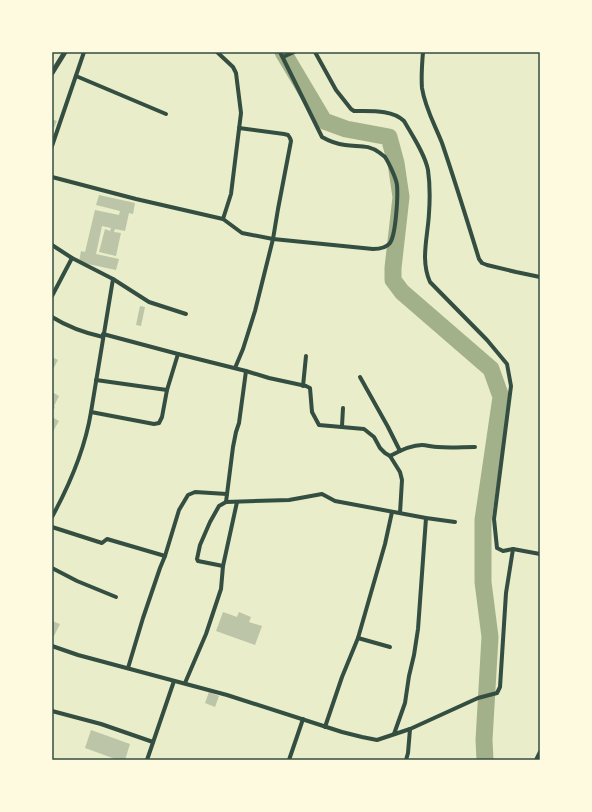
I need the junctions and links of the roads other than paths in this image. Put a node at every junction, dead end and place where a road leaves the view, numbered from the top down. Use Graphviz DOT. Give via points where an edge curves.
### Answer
graph roads {
  1 [pos="65,52"];
  2 [pos="84,52"];
  3 [pos="217,52"];
  4 [pos="280,52"];
  5 [pos="294,52"];
  6 [pos="315,52"];
  7 [pos="423,52"];
  8 [pos="284,57"];
  9 [pos="52,73"];
  10 [pos="76,76"];
  11 [pos="166,114"];
  12 [pos="239,128"];
  13 [pos="52,146"];
  14 [pos="52,177"];
  15 [pos="224,219"];
  16 [pos="273,239"];
  17 [pos="52,245"];
  18 [pos="72,258"];
  19 [pos="540,277"];
  20 [pos="113,278"];
  21 [pos="52,296"];
  22 [pos="186,314"];
  23 [pos="52,317"];
  24 [pos="103,336"];
  25 [pos="178,354"];
  26 [pos="306,356"];
  27 [pos="235,368"];
  28 [pos="246,371"];
  29 [pos="360,377"];
  30 [pos="96,380"];
  31 [pos="303,386"];
  32 [pos="167,390"];
  33 [pos="342,408"];
  34 [pos="92,412"];
  35 [pos="342,426"];
  36 [pos="475,447"];
  37 [pos="400,451"];
  38 [pos="390,456"];
  39 [pos="227,494"];
  40 [pos="226,502"];
  41 [pos="237,502"];
  42 [pos="392,512"];
  43 [pos="400,513"];
  44 [pos="52,517"];
  45 [pos="426,518"];
  46 [pos="455,522"];
  47 [pos="52,527"];
  48 [pos="513,549"];
  49 [pos="540,554"];
  50 [pos="165,556"];
  51 [pos="224,566"];
  52 [pos="52,568"];
  53 [pos="116,597"];
  54 [pos="358,638"];
  55 [pos="52,646"];
  56 [pos="390,647"];
  57 [pos="128,668"];
  58 [pos="174,681"];
  59 [pos="185,684"];
  60 [pos="52,711"];
  61 [pos="303,719"];
  62 [pos="325,726"];
  63 [pos="410,729"];
  64 [pos="394,734"];
  65 [pos="153,742"];
  66 [pos="540,752"];
  67 [pos="147,760"];
  68 [pos="289,760"];
  69 [pos="406,760"];
  70 [pos="536,760"];
  1 -- 9 [label="street"];
  2 -- 10 [label="street"];
  3 -- 12 [label="street" via="236,73 241,113"];
  4 -- 8 [label="street"];
  5 -- 8 [label="street"];
  6 -- 48 [label="street" via="336,90 351,109 385,112 404,121 428,169 429,213 425,254 427,276 508,364 511,386 494,519 497,548 503,551"];
  7 -- 19 [label="street" via="424,99 441,142 479,259 487,265"];
  8 -- 16 [label="street" via="322,136 331,142 344,145 374,148 384,156 397,184 397,200 393,236 387,246 381,249"];
  10 -- 11 [label="street"];
  10 -- 13 [label="street"];
  12 -- 15 [label="street" via="231,194"];
  12 -- 16 [label="street" via="284,134 290,138"];
  14 -- 15 [label="street" via="136,200"];
  15 -- 16 [label="street" via="242,232"];
  16 -- 27 [label="street" via="255,311"];
  17 -- 18 [label="street"];
  18 -- 20 [label="street"];
  18 -- 21 [label="street"];
  20 -- 22 [label="street" via="149,302"];
  20 -- 24 [label="street"];
  23 -- 24 [label="street" via="78,330"];
  24 -- 25 [label="street"];
  24 -- 30 [label="street"];
  25 -- 27 [label="street"];
  25 -- 32 [label="street"];
  26 -- 31 [label="street"];
  27 -- 28 [label="street"];
  28 -- 31 [label="street"];
  28 -- 39 [label="street"];
  29 -- 37 [label="street"];
  30 -- 32 [label="street"];
  30 -- 34 [label="street"];
  31 -- 35 [label="street" via="310,388 312,412 319,425"];
  32 -- 34 [label="street" via="159,423"];
  33 -- 35 [label="street"];
  34 -- 44 [label="street" via="79,460"];
  35 -- 38 [label="street" via="364,429"];
  36 -- 37 [label="street" via="422,445"];
  37 -- 38 [label="street"];
  38 -- 43 [label="street" via="402,480"];
  39 -- 40 [label="street"];
  39 -- 50 [label="street" via="195,492 188,495 179,510"];
  40 -- 41 [label="street"];
  40 -- 51 [label="street" via="219,506 210,522 197,559"];
  41 -- 42 [label="street" via="289,500 322,494 335,501"];
  41 -- 51 [label="street"];
  42 -- 43 [label="street"];
  42 -- 54 [label="street"];
  43 -- 45 [label="street"];
  45 -- 46 [label="street"];
  45 -- 64 [label="street" via="418,629 405,703"];
  47 -- 50 [label="street" via="98,542 102,543 107,539"];
  48 -- 49 [label="street"];
  48 -- 63 [label="street" via="506,593 500,686 497,693 478,698"];
  50 -- 57 [label="street" via="150,595"];
  51 -- 59 [label="street" via="221,589"];
  52 -- 53 [label="street"];
  54 -- 56 [label="street"];
  54 -- 62 [label="street"];
  55 -- 57 [label="street"];
  57 -- 58 [label="street"];
  58 -- 59 [label="street"];
  58 -- 65 [label="street"];
  59 -- 61 [label="street"];
  60 -- 65 [label="street"];
  61 -- 62 [label="street"];
  61 -- 68 [label="street"];
  62 -- 64 [label="street" via="377,740"];
  63 -- 64 [label="street"];
  63 -- 69 [label="street"];
  65 -- 67 [label="street"];
  66 -- 70 [label="street"];
}
